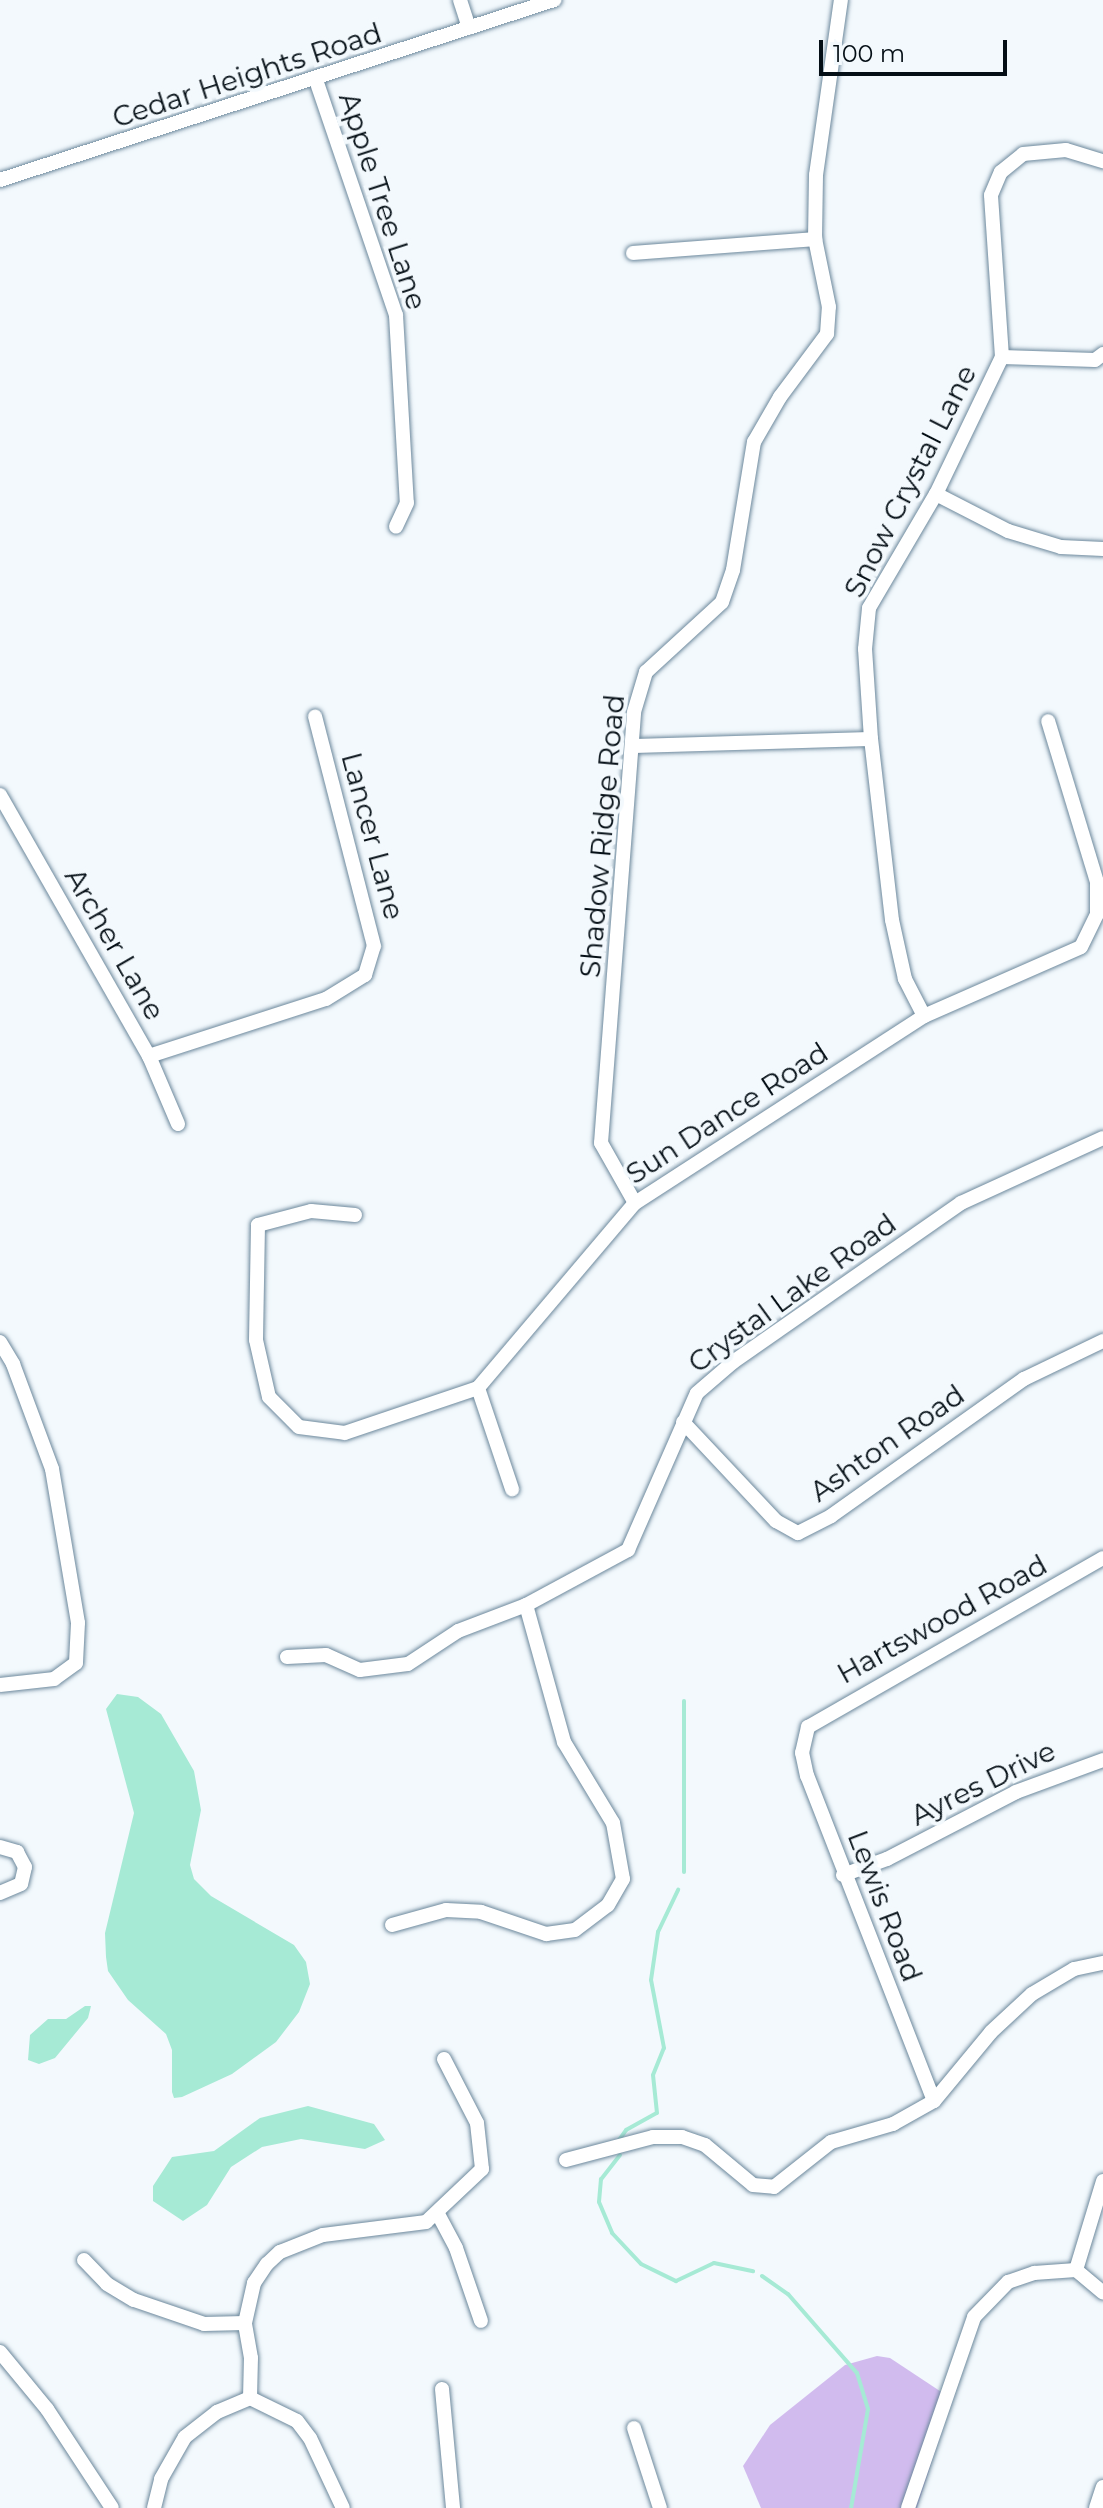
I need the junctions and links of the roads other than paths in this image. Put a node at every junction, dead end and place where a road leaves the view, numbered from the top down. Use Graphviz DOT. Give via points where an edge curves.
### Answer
graph roads {
  1 [pos="460,0"];
  2 [pos="554,0"];
  3 [pos="841,0"];
  4 [pos="469,28"];
  5 [pos="316,80"];
  6 [pos="1103,161"];
  7 [pos="1,177"];
  8 [pos="815,239"];
  9 [pos="633,253"];
  10 [pos="1103,354"];
  11 [pos="1002,357"];
  12 [pos="936,494"];
  13 [pos="396,527"];
  14 [pos="1103,549"];
  15 [pos="315,716"];
  16 [pos="1048,721"];
  17 [pos="871,739"];
  18 [pos="633,746"];
  19 [pos="0,795"];
  20 [pos="924,1016"];
  21 [pos="149,1056"];
  22 [pos="178,1124"];
  23 [pos="1103,1138"];
  24 [pos="635,1203"];
  25 [pos="355,1215"];
  26 [pos="1103,1341"];
  27 [pos="0,1342"];
  28 [pos="478,1388"];
  29 [pos="683,1422"];
  30 [pos="512,1489"];
  31 [pos="1103,1558"];
  32 [pos="526,1605"];
  33 [pos="287,1657"];
  34 [pos="0,1685"];
  35 [pos="808,1727"];
  36 [pos="1103,1760"];
  37 [pos="0,1847"];
  38 [pos="843,1875"];
  39 [pos="0,1893"];
  40 [pos="392,1925"];
  41 [pos="1103,1963"];
  42 [pos="444,2059"];
  43 [pos="934,2101"];
  44 [pos="566,2160"];
  45 [pos="1103,2181"];
  46 [pos="438,2214"];
  47 [pos="84,2260"];
  48 [pos="1076,2270"];
  49 [pos="1103,2293"];
  50 [pos="481,2321"];
  51 [pos="245,2323"];
  52 [pos="0,2352"];
  53 [pos="442,2389"];
  54 [pos="250,2398"];
  55 [pos="634,2428"];
  56 [pos="1103,2487"];
  57 [pos="112,2508"];
  58 [pos="154,2508"];
  59 [pos="343,2508"];
  60 [pos="453,2508"];
  61 [pos="660,2508"];
  62 [pos="908,2508"];
  63 [pos="1096,2508"];
  1 -- 4 [label="street"];
  2 -- 4 [label="street, Cedar Heights Road"];
  3 -- 8 [label="street, Shadow Ridge Road" via="816,175"];
  4 -- 5 [label="street, Cedar Heights Road"];
  5 -- 7 [label="street, Cedar Heights Road"];
  5 -- 13 [label="street, Apple Tree Lane" via="396,315 407,503"];
  6 -- 11 [label="street, Snow Crystal Lane" via="1066,150 1023,154 1001,172 991,195"];
  8 -- 9 [label="street"];
  8 -- 18 [label="street, Shadow Ridge Road" via="829,307 827,334 754,442 733,570 722,602 646,672 634,712"];
  10 -- 11 [label="street" via="1095,360"];
  11 -- 12 [label="street, Snow Crystal Lane"];
  12 -- 14 [label="street" via="1008,531 1061,547"];
  12 -- 17 [label="street, Snow Crystal Lane" via="869,608 865,649"];
  15 -- 21 [label="street, Lancer Lane" via="374,946 365,975 326,999"];
  16 -- 20 [label="street, Sun Dance Road" via="1097,882 1097,914 1081,947"];
  17 -- 18 [label="street"];
  17 -- 20 [label="street, Snow Crystal Lane" via="892,920 905,979"];
  18 -- 24 [label="street, Shadow Ridge Road" via="601,1143"];
  19 -- 21 [label="street, Archer Lane"];
  20 -- 24 [label="street, Sun Dance Road"];
  21 -- 22 [label="street, Archer Lane"];
  23 -- 29 [label="street, Crystal Lake Road" via="961,1203 733,1362 697,1393"];
  24 -- 28 [label="street, Sun Dance Road"];
  25 -- 28 [label="street" via="311,1211 258,1225 256,1340 269,1397 299,1427 345,1433"];
  26 -- 29 [label="street, Ashton Road" via="1024,1379 831,1516 798,1533 776,1521"];
  27 -- 34 [label="street" via="52,1469 78,1623 76,1663 54,1679"];
  28 -- 30 [label="street"];
  29 -- 32 [label="street, Crystal Lake Road" via="628,1550"];
  31 -- 35 [label="street, Hartswood Road"];
  32 -- 33 [label="street, Crystal Lake Road" via="458,1631 408,1664 360,1670 326,1655"];
  32 -- 40 [label="street" via="564,1742 613,1823 623,1879 608,1905 575,1930 546,1934 481,1912 446,1910"];
  35 -- 38 [label="street, Lewis Road" via="802,1753 807,1776"];
  36 -- 38 [label="street, Ayres Drive" via="1016,1792 887,1859"];
  37 -- 39 [label="street" via="17,1852 25,1867 21,1884"];
  38 -- 43 [label="street, Lewis Road"];
  41 -- 43 [label="street" via="1074,1969 1032,1994 991,2032"];
  42 -- 46 [label="street" via="464,2092 484,2156 473,2182"];
  43 -- 44 [label="street" via="902,2121 831,2142 774,2187 753,2185 705,2145 682,2137 653,2137"];
  45 -- 48 [label="street"];
  46 -- 50 [label="street"];
  46 -- 51 [label="street" via="397,2229 323,2235 280,2252 254,2283"];
  47 -- 51 [label="street" via="107,2284 134,2300 204,2324"];
  48 -- 49 [label="street"];
  48 -- 62 [label="street" via="1034,2273 1008,2282 974,2317"];
  51 -- 54 [label="street"];
  52 -- 57 [label="street" via="47,2409"];
  53 -- 60 [label="street"];
  54 -- 58 [label="street" via="217,2412 185,2437 161,2479"];
  54 -- 59 [label="street" via="297,2421"];
  55 -- 61 [label="street"];
  56 -- 63 [label="street"];
}
